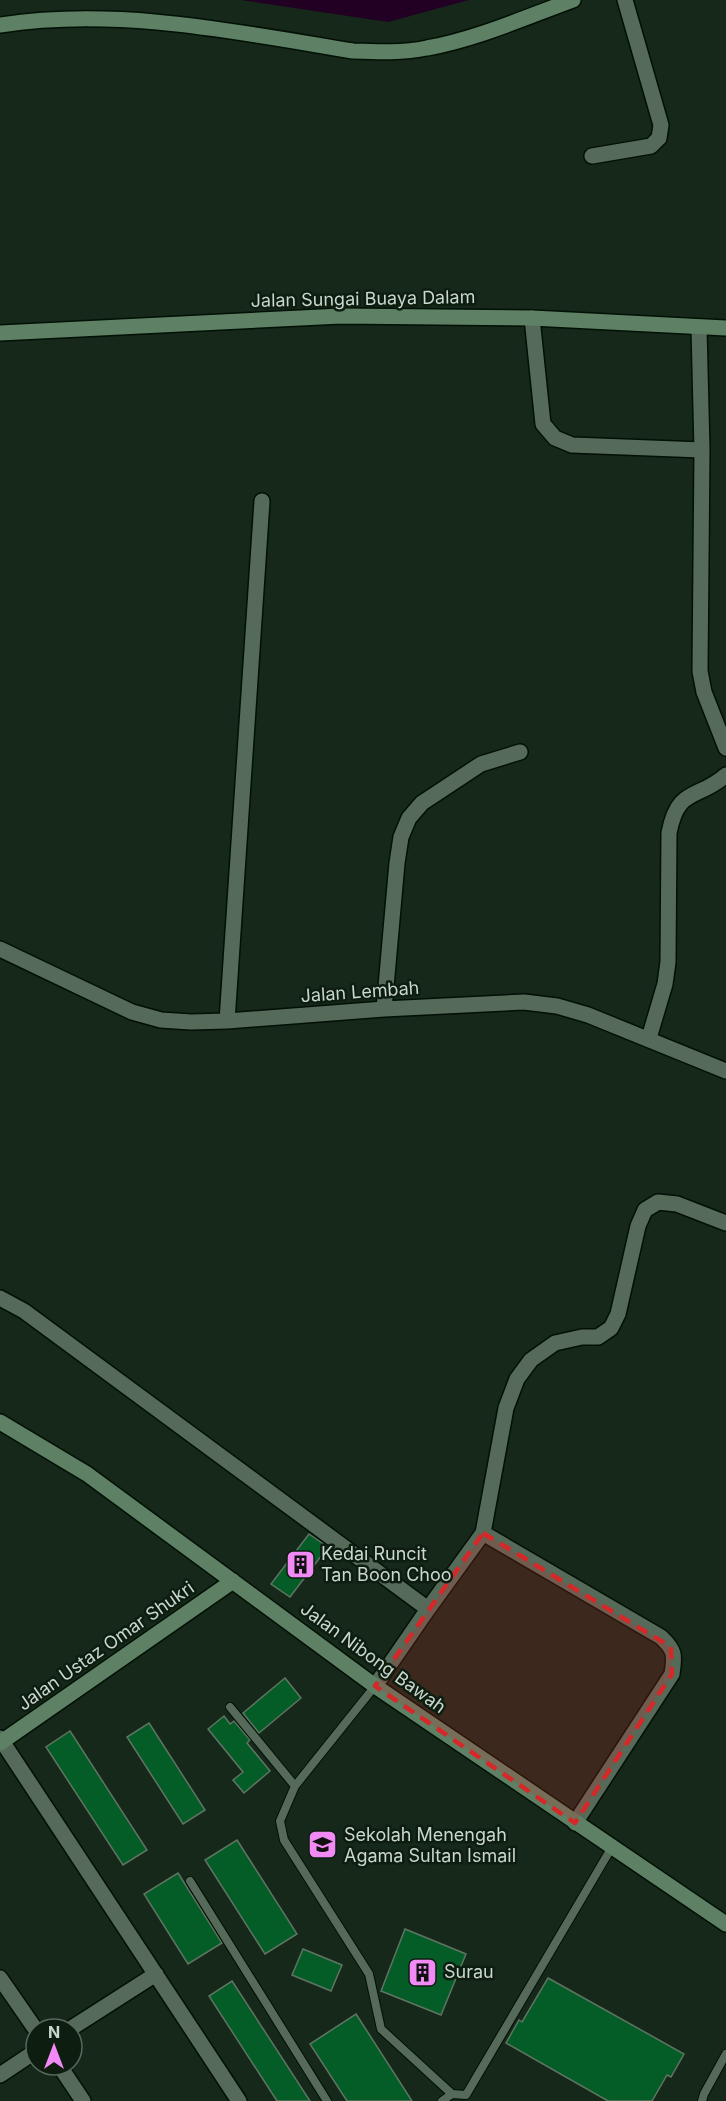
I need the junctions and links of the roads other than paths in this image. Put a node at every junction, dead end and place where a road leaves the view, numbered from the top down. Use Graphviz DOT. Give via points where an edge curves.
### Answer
graph roads {
  1 [pos="573,0"];
  2 [pos="625,0"];
  3 [pos="0,25"];
  4 [pos="592,156"];
  5 [pos="532,318"];
  6 [pos="699,328"];
  7 [pos="726,328"];
  8 [pos="0,333"];
  9 [pos="702,450"];
  10 [pos="262,501"];
  11 [pos="726,748"];
  12 [pos="520,752"];
  13 [pos="726,775"];
  14 [pos="0,949"];
  15 [pos="384,1009"];
  16 [pos="227,1021"];
  17 [pos="649,1038"];
  18 [pos="726,1071"];
  19 [pos="726,1222"];
  20 [pos="0,1298"];
  21 [pos="0,1422"];
  22 [pos="483,1533"];
  23 [pos="233,1581"];
  24 [pos="428,1609"];
  25 [pos="375,1686"];
  26 [pos="230,1707"];
  27 [pos="1,1741"];
  28 [pos="296,1786"];
  29 [pos="575,1823"];
  30 [pos="612,1847"];
  31 [pos="190,1881"];
  32 [pos="724,1918"];
  33 [pos="156,1974"];
  34 [pos="0,1978"];
  35 [pos="27,2017"];
  36 [pos="84,2020"];
  37 [pos="726,2054"];
  38 [pos="24,2059"];
  39 [pos="0,2074"];
  40 [pos="67,2077"];
  41 [pos="452,2094"];
  42 [pos="83,2101"];
  43 [pos="239,2101"];
  44 [pos="327,2101"];
  45 [pos="442,2101"];
  46 [pos="702,2101"];
  1 -- 3 [label="main road" via="427,48 382,52 168,23 91,18"];
  2 -- 4 [label="street" via="661,125 659,138 651,146"];
  5 -- 6 [label="main road, Jalan Sungai Buaya Dalam"];
  5 -- 8 [label="main road, Jalan Sungai Buaya Dalam" via="340,316"];
  5 -- 9 [label="street" via="543,424 555,438 572,445"];
  6 -- 7 [label="main road, Jalan Sungai Buaya Dalam"];
  6 -- 9 [label="street"];
  9 -- 11 [label="street" via="700,671"];
  10 -- 16 [label="street"];
  12 -- 15 [label="street" via="481,764 422,803 409,818 397,863"];
  13 -- 17 [label="street" via="681,802 672,816 668,962"];
  14 -- 16 [label="street, Jalan Lembah" via="132,1012 191,1023"];
  15 -- 16 [label="street, Jalan Lembah"];
  15 -- 17 [label="street, Jalan Lembah" via="524,1002 557,1006"];
  17 -- 18 [label="street, Jalan Lembah"];
  19 -- 22 [label="street" via="677,1204 658,1202 645,1210 611,1329 598,1337 555,1343 531,1360 517,1379 506,1408"];
  20 -- 24 [label="street" via="24,1311"];
  21 -- 23 [label="main road, Jalan Nibong Bawah" via="87,1474"];
  22 -- 24 [label="street"];
  22 -- 29 [label="street" via="661,1637 671,1647 675,1659 672,1674"];
  23 -- 25 [label="main road, Jalan Nibong Bawah"];
  23 -- 27 [label="main road, Jalan Ustaz Omar Shukri"];
  24 -- 25 [label="street"];
  25 -- 28 [label="lane"];
  25 -- 29 [label="main road, Jalan Nibong Bawah"];
  26 -- 28 [label="lane"];
  27 -- 33 [label="street"];
  28 -- 41 [label="lane" via="280,1821 284,1840 369,1974 381,2029"];
  29 -- 30 [label="main road, Jalan Nibong Bawah"];
  30 -- 32 [label="main road, Jalan Nibong Bawah"];
  30 -- 41 [label="lane" via="466,2095"];
  31 -- 44 [label="lane"];
  33 -- 36 [label="street"];
  33 -- 43 [label="street"];
  34 -- 35 [label="street"];
  37 -- 46 [label="lane"];
  38 -- 39 [label="street"];
  40 -- 42 [label="street"];
  41 -- 45 [label="lane"];
}
